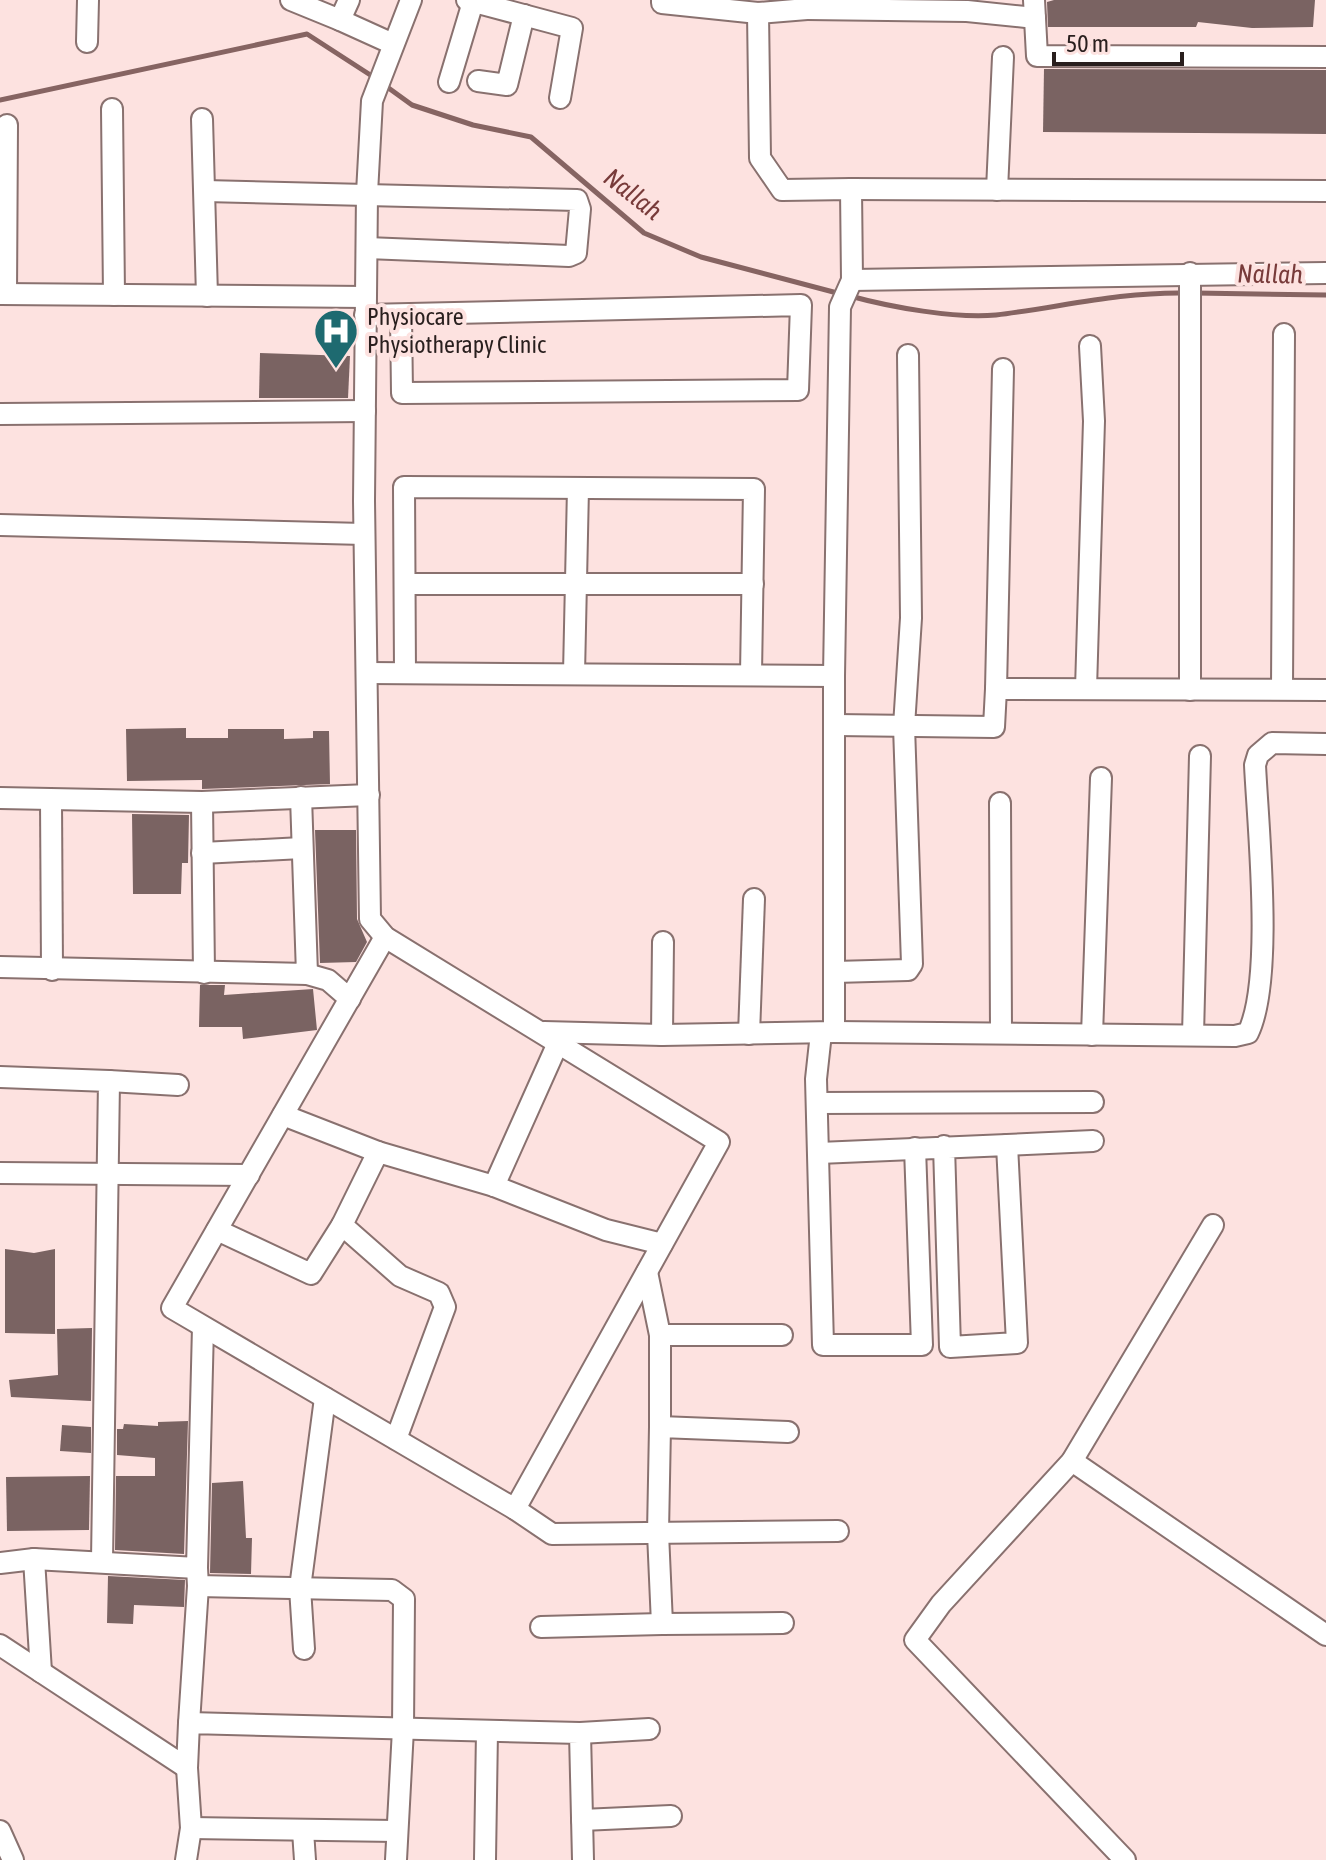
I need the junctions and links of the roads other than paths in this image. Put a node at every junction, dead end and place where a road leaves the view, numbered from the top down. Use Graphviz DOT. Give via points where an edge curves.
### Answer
graph roads {
  1 [pos="88,0"];
  2 [pos="291,0"];
  3 [pos="349,0"];
  4 [pos="411,0"];
  5 [pos="662,0"];
  6 [pos="470,1"];
  7 [pos="807,5"];
  8 [pos="1035,9"];
  9 [pos="758,13"];
  10 [pos="524,15"];
  11 [pos="340,20"];
  12 [pos="87,42"];
  13 [pos="393,44"];
  14 [pos="1003,57"];
  15 [pos="1326,57"];
  16 [pos="478,81"];
  17 [pos="449,82"];
  18 [pos="560,98"];
  19 [pos="112,109"];
  20 [pos="202,119"];
  21 [pos="7,125"];
  22 [pos="851,189"];
  23 [pos="997,190"];
  24 [pos="205,191"];
  25 [pos="1326,191"];
  26 [pos="367,193"];
  27 [pos="367,248"];
  28 [pos="1190,273"];
  29 [pos="1326,273"];
  30 [pos="852,280"];
  31 [pos="3,294"];
  32 [pos="114,295"];
  33 [pos="207,296"];
  34 [pos="365,306"];
  35 [pos="401,315"];
  36 [pos="1284,334"];
  37 [pos="1090,346"];
  38 [pos="908,355"];
  39 [pos="1003,369"];
  40 [pos="402,393"];
  41 [pos="365,402"];
  42 [pos="0,414"];
  43 [pos="578,488"];
  44 [pos="0,525"];
  45 [pos="364,534"];
  46 [pos="405,584"];
  47 [pos="576,584"];
  48 [pos="753,584"];
  49 [pos="367,673"];
  50 [pos="405,673"];
  51 [pos="574,674"];
  52 [pos="751,674"];
  53 [pos="834,676"];
  54 [pos="996,689"];
  55 [pos="1086,689"];
  56 [pos="1282,689"];
  57 [pos="1190,690"];
  58 [pos="1326,690"];
  59 [pos="836,725"];
  60 [pos="904,726"];
  61 [pos="1326,744"];
  62 [pos="1200,756"];
  63 [pos="1101,778"];
  64 [pos="369,795"];
  65 [pos="301,797"];
  66 [pos="0,798"];
  67 [pos="51,800"];
  68 [pos="202,802"];
  69 [pos="1000,803"];
  70 [pos="302,848"];
  71 [pos="202,853"];
  72 [pos="754,899"];
  73 [pos="385,937"];
  74 [pos="663,942"];
  75 [pos="0,967"];
  76 [pos="52,970"];
  77 [pos="835,972"];
  78 [pos="204,973"];
  79 [pos="307,974"];
  80 [pos="350,999"];
  81 [pos="821,1033"];
  82 [pos="1001,1033"];
  83 [pos="749,1034"];
  84 [pos="662,1035"];
  85 [pos="1092,1035"];
  86 [pos="1193,1035"];
  87 [pos="549,1038"];
  88 [pos="0,1077"];
  89 [pos="109,1081"];
  90 [pos="178,1085"];
  91 [pos="1093,1102"];
  92 [pos="817,1103"];
  93 [pos="283,1115"];
  94 [pos="1093,1141"];
  95 [pos="1007,1145"];
  96 [pos="944,1146"];
  97 [pos="915,1148"];
  98 [pos="378,1152"];
  99 [pos="819,1153"];
  100 [pos="108,1171"];
  101 [pos="0,1173"];
  102 [pos="249,1175"];
  103 [pos="494,1186"];
  104 [pos="342,1225"];
  105 [pos="1213,1225"];
  106 [pos="217,1230"];
  107 [pos="662,1244"];
  108 [pos="647,1272"];
  109 [pos="203,1327"];
  110 [pos="660,1335"];
  111 [pos="782,1335"];
  112 [pos="922,1345"];
  113 [pos="950,1347"];
  114 [pos="325,1398"];
  115 [pos="660,1427"];
  116 [pos="788,1432"];
  117 [pos="396,1439"];
  118 [pos="1072,1461"];
  119 [pos="515,1509"];
  120 [pos="838,1531"];
  121 [pos="658,1533"];
  122 [pos="34,1559"];
  123 [pos="102,1561"];
  124 [pos="0,1563"];
  125 [pos="197,1577"];
  126 [pos="300,1588"];
  127 [pos="783,1623"];
  128 [pos="662,1624"];
  129 [pos="541,1627"];
  130 [pos="1324,1629"];
  131 [pos="0,1645"];
  132 [pos="304,1649"];
  133 [pos="41,1672"];
  134 [pos="189,1723"];
  135 [pos="403,1729"];
  136 [pos="649,1729"];
  137 [pos="487,1731"];
  138 [pos="580,1733"];
  139 [pos="187,1768"];
  140 [pos="671,1816"];
  141 [pos="582,1820"];
  142 [pos="191,1828"];
  143 [pos="0,1831"];
  144 [pos="303,1831"];
  145 [pos="396,1831"];
  146 [pos="13,1860"];
  147 [pos="186,1860"];
  148 [pos="305,1860"];
  149 [pos="396,1860"];
  150 [pos="485,1860"];
  151 [pos="583,1860"];
  152 [pos="1125,1860"];
  1 -- 12 [label="street"];
  2 -- 11 [label="street"];
  3 -- 11 [label="street"];
  4 -- 13 [label="street"];
  5 -- 9 [label="street"];
  6 -- 10 [label="street"];
  6 -- 17 [label="street"];
  7 -- 8 [label="street"];
  7 -- 9 [label="street"];
  8 -- 15 [label="street" via="1037,56"];
  9 -- 22 [label="street" via="760,158 782,190"];
  10 -- 16 [label="street" via="507,85"];
  10 -- 18 [label="street" via="572,28"];
  11 -- 13 [label="street"];
  13 -- 26 [label="street" via="372,101"];
  14 -- 23 [label="street"];
  19 -- 32 [label="street"];
  20 -- 24 [label="street"];
  21 -- 31 [label="street"];
  22 -- 23 [label="street"];
  22 -- 30 [label="street"];
  23 -- 25 [label="street"];
  24 -- 26 [label="street"];
  24 -- 33 [label="street"];
  26 -- 27 [label="street"];
  26 -- 27 [label="street" via="577,200 580,209 576,253 569,256"];
  27 -- 34 [label="street"];
  28 -- 29 [label="street"];
  28 -- 30 [label="street"];
  28 -- 57 [label="street"];
  30 -- 53 [label="street" via="840,307"];
  31 -- 32 [label="street"];
  32 -- 33 [label="street"];
  33 -- 34 [label="street"];
  34 -- 35 [label="street"];
  34 -- 41 [label="street"];
  35 -- 40 [label="street"];
  35 -- 40 [label="street" via="801,305 798,390"];
  36 -- 56 [label="street"];
  37 -- 55 [label="street" via="1094,421"];
  38 -- 60 [label="street" via="911,618"];
  39 -- 54 [label="street"];
  40 -- 41 [label="street"];
  41 -- 42 [label="street"];
  41 -- 45 [label="street"];
  43 -- 46 [label="street" via="404,487"];
  43 -- 47 [label="street"];
  43 -- 48 [label="street" via="754,489"];
  44 -- 45 [label="street"];
  45 -- 49 [label="street"];
  46 -- 47 [label="street"];
  46 -- 50 [label="street"];
  47 -- 48 [label="street"];
  47 -- 51 [label="street"];
  48 -- 52 [label="street"];
  49 -- 50 [label="street"];
  49 -- 64 [label="street"];
  50 -- 51 [label="street"];
  51 -- 52 [label="street"];
  52 -- 53 [label="street"];
  53 -- 59 [label="street"];
  54 -- 55 [label="street"];
  54 -- 60 [label="street" via="994,727"];
  55 -- 57 [label="street"];
  56 -- 57 [label="street"];
  56 -- 58 [label="street"];
  59 -- 60 [label="street"];
  59 -- 77 [label="street"];
  60 -- 77 [label="street" via="912,964 908,970"];
  61 -- 86 [label="street" via="1272,743 1258,755 1262,920 1255,1019 1248,1033"];
  62 -- 86 [label="street"];
  63 -- 85 [label="street"];
  64 -- 65 [label="street"];
  64 -- 73 [label="street" via="370,919"];
  65 -- 68 [label="street"];
  65 -- 70 [label="street"];
  66 -- 67 [label="street"];
  67 -- 68 [label="street"];
  67 -- 76 [label="street"];
  68 -- 71 [label="street"];
  69 -- 82 [label="street"];
  70 -- 71 [label="street"];
  70 -- 79 [label="street"];
  71 -- 78 [label="street"];
  72 -- 83 [label="street"];
  73 -- 80 [label="street"];
  73 -- 87 [label="street"];
  74 -- 84 [label="street"];
  75 -- 76 [label="street"];
  76 -- 78 [label="street"];
  77 -- 81 [label="street"];
  78 -- 79 [label="street"];
  79 -- 80 [label="street" via="328,980"];
  80 -- 93 [label="street"];
  81 -- 82 [label="street"];
  81 -- 83 [label="street"];
  81 -- 92 [label="street"];
  82 -- 85 [label="street"];
  83 -- 84 [label="street"];
  84 -- 87 [label="street"];
  85 -- 86 [label="street"];
  87 -- 103 [label="street"];
  87 -- 107 [label="street" via="719,1142"];
  88 -- 89 [label="street"];
  89 -- 90 [label="street"];
  89 -- 100 [label="street"];
  91 -- 92 [label="street"];
  92 -- 99 [label="street"];
  93 -- 98 [label="street"];
  93 -- 102 [label="street"];
  94 -- 95 [label="street"];
  95 -- 96 [label="street"];
  95 -- 113 [label="street" via="1017,1343"];
  96 -- 97 [label="street"];
  96 -- 113 [label="street"];
  97 -- 99 [label="street"];
  97 -- 112 [label="street"];
  98 -- 103 [label="street"];
  98 -- 104 [label="street"];
  99 -- 112 [label="street" via="823,1345"];
  100 -- 101 [label="street"];
  100 -- 102 [label="street"];
  100 -- 123 [label="street"];
  102 -- 106 [label="street"];
  103 -- 107 [label="street" via="606,1230"];
  104 -- 106 [label="street" via="311,1274"];
  104 -- 117 [label="street" via="400,1276 439,1293 445,1307"];
  105 -- 118 [label="street"];
  106 -- 109 [label="street" via="172,1308"];
  107 -- 108 [label="street"];
  108 -- 110 [label="street"];
  108 -- 119 [label="street"];
  109 -- 114 [label="street"];
  109 -- 125 [label="street"];
  110 -- 111 [label="street"];
  110 -- 115 [label="street"];
  112 -- 113 [label="street"];
  114 -- 117 [label="street"];
  114 -- 126 [label="street"];
  115 -- 116 [label="street"];
  115 -- 121 [label="street"];
  117 -- 119 [label="street"];
  118 -- 130 [label="street"];
  118 -- 152 [label="street" via="941,1604 915,1640"];
  119 -- 121 [label="street" via="552,1534"];
  120 -- 121 [label="street"];
  121 -- 128 [label="street"];
  122 -- 123 [label="street"];
  122 -- 124 [label="street"];
  122 -- 133 [label="street"];
  123 -- 125 [label="street"];
  125 -- 126 [label="street"];
  125 -- 134 [label="street"];
  126 -- 132 [label="street"];
  126 -- 135 [label="street" via="392,1590 404,1599"];
  127 -- 128 [label="street"];
  128 -- 129 [label="street"];
  131 -- 133 [label="street"];
  133 -- 139 [label="street"];
  134 -- 135 [label="street"];
  134 -- 139 [label="street"];
  135 -- 137 [label="street"];
  135 -- 145 [label="street"];
  136 -- 138 [label="street"];
  137 -- 138 [label="street"];
  137 -- 150 [label="street"];
  138 -- 141 [label="street"];
  139 -- 142 [label="street"];
  140 -- 141 [label="street"];
  141 -- 151 [label="street"];
  142 -- 144 [label="street"];
  142 -- 147 [label="street"];
  143 -- 146 [label="street"];
  144 -- 145 [label="street"];
  144 -- 148 [label="street"];
  145 -- 149 [label="street"];
}
